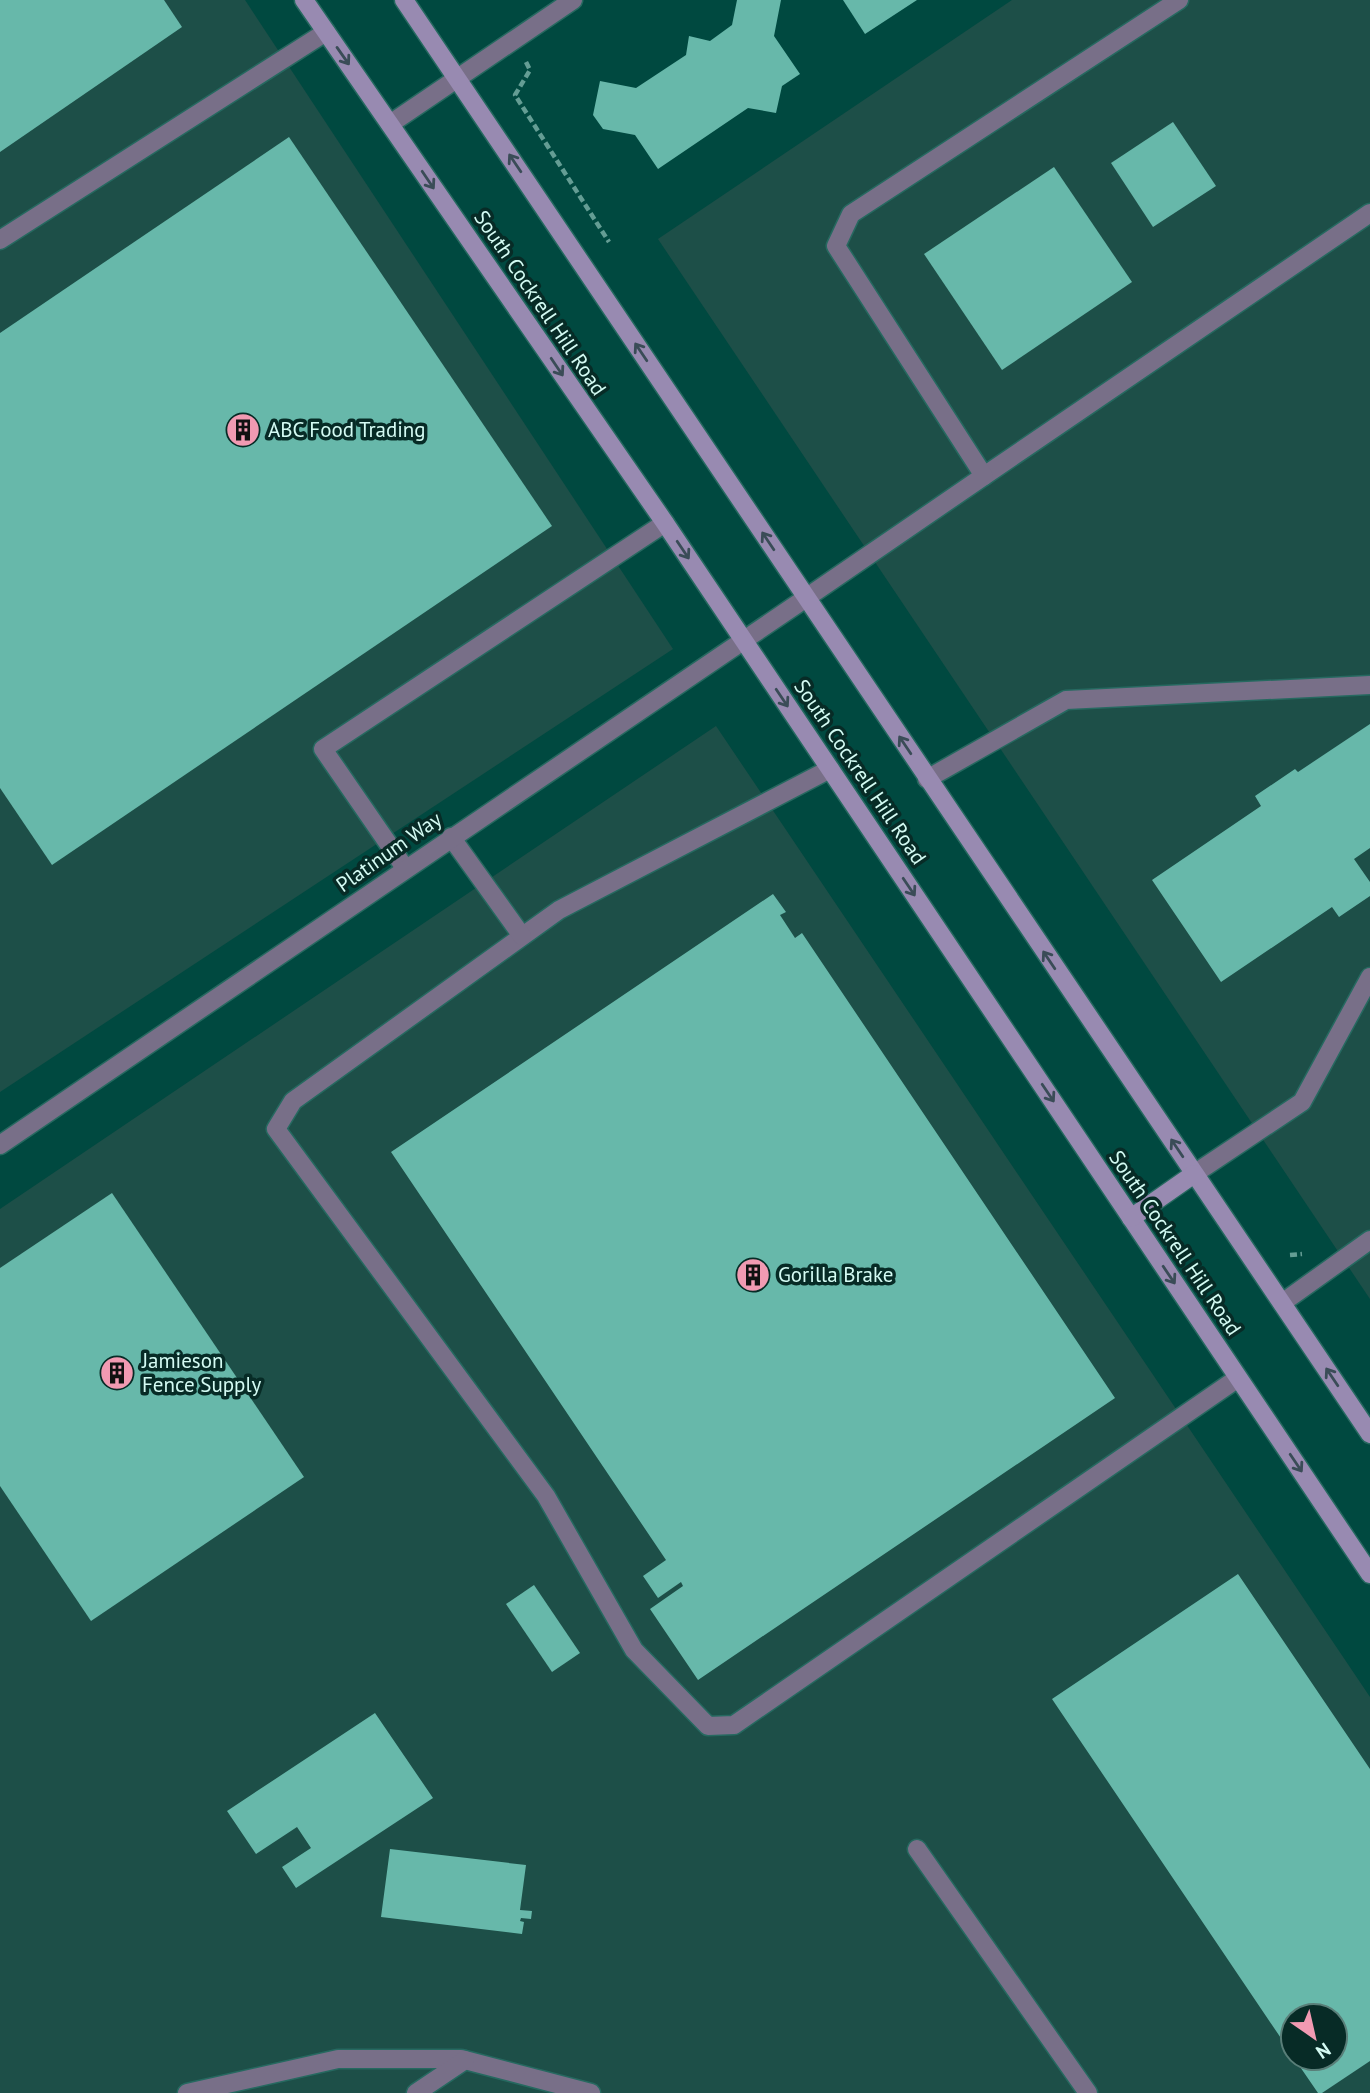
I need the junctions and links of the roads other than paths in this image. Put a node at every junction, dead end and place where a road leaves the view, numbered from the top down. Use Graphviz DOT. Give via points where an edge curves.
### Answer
graph roads {
  1 [pos="304,0"];
  2 [pos="404,0"];
  3 [pos="573,0"];
  4 [pos="1180,0"];
  5 [pos="326,32"];
  6 [pos="458,78"];
  7 [pos="390,124"];
  8 [pos="1370,213"];
  9 [pos="0,240"];
  10 [pos="984,476"];
  11 [pos="665,523"];
  12 [pos="806,598"];
  13 [pos="744,641"];
  14 [pos="1370,685"];
  15 [pos="830,769"];
  16 [pos="927,779"];
  17 [pos="450,837"];
  18 [pos="405,868"];
  19 [pos="522,936"];
  20 [pos="1370,977"];
  21 [pos="0,1145"];
  22 [pos="1194,1174"];
  23 [pos="1131,1218"];
  24 [pos="1370,1240"];
  25 [pos="1283,1303"];
  26 [pos="1238,1378"];
  27 [pos="1370,1434"];
  28 [pos="1370,1574"];
  29 [pos="917,1849"];
  30 [pos="465,2060"];
  31 [pos="187,2093"];
  32 [pos="416,2093"];
  33 [pos="591,2093"];
  34 [pos="1088,2093"];
  1 -- 5 [label="main road, South Cockrell Hill Road"];
  2 -- 6 [label="main road"];
  3 -- 6 [label="street"];
  4 -- 10 [label="street" via="851,214 836,246"];
  5 -- 7 [label="main road, South Cockrell Hill Road, one-way"];
  5 -- 9 [label="street"];
  6 -- 7 [label="street"];
  12 -- 6 [label="main road, one-way"];
  7 -- 11 [label="main road, South Cockrell Hill Road, one-way"];
  8 -- 10 [label="street, Platinum Way"];
  10 -- 12 [label="street, Platinum Way"];
  11 -- 13 [label="main road, South Cockrell Hill Road, one-way"];
  11 -- 18 [label="street" via="323,749"];
  12 -- 13 [label="street, Platinum Way"];
  16 -- 12 [label="main road, one-way"];
  13 -- 15 [label="main road, South Cockrell Hill Road, one-way"];
  13 -- 17 [label="street, Platinum Way"];
  14 -- 16 [label="street" via="1066,700"];
  15 -- 19 [label="street" via="559,910"];
  15 -- 23 [label="main road, South Cockrell Hill Road, one-way"];
  22 -- 16 [label="main road, one-way"];
  17 -- 18 [label="street, Platinum Way"];
  17 -- 19 [label="street"];
  18 -- 21 [label="street, Platinum Way"];
  19 -- 26 [label="street" via="293,1101 276,1129 546,1496 634,1650 708,1726 734,1725"];
  20 -- 22 [label="street" via="1302,1102"];
  22 -- 23 [label="main road"];
  22 -- 25 [label="main road"];
  23 -- 26 [label="main road, South Cockrell Hill Road, one-way"];
  24 -- 25 [label="street"];
  27 -- 25 [label="main road, one-way"];
  26 -- 28 [label="main road, South Cockrell Hill Road, one-way"];
  29 -- 34 [label="street"];
  30 -- 31 [label="street" via="338,2059"];
  30 -- 32 [label="street"];
  30 -- 33 [label="street"];
}
